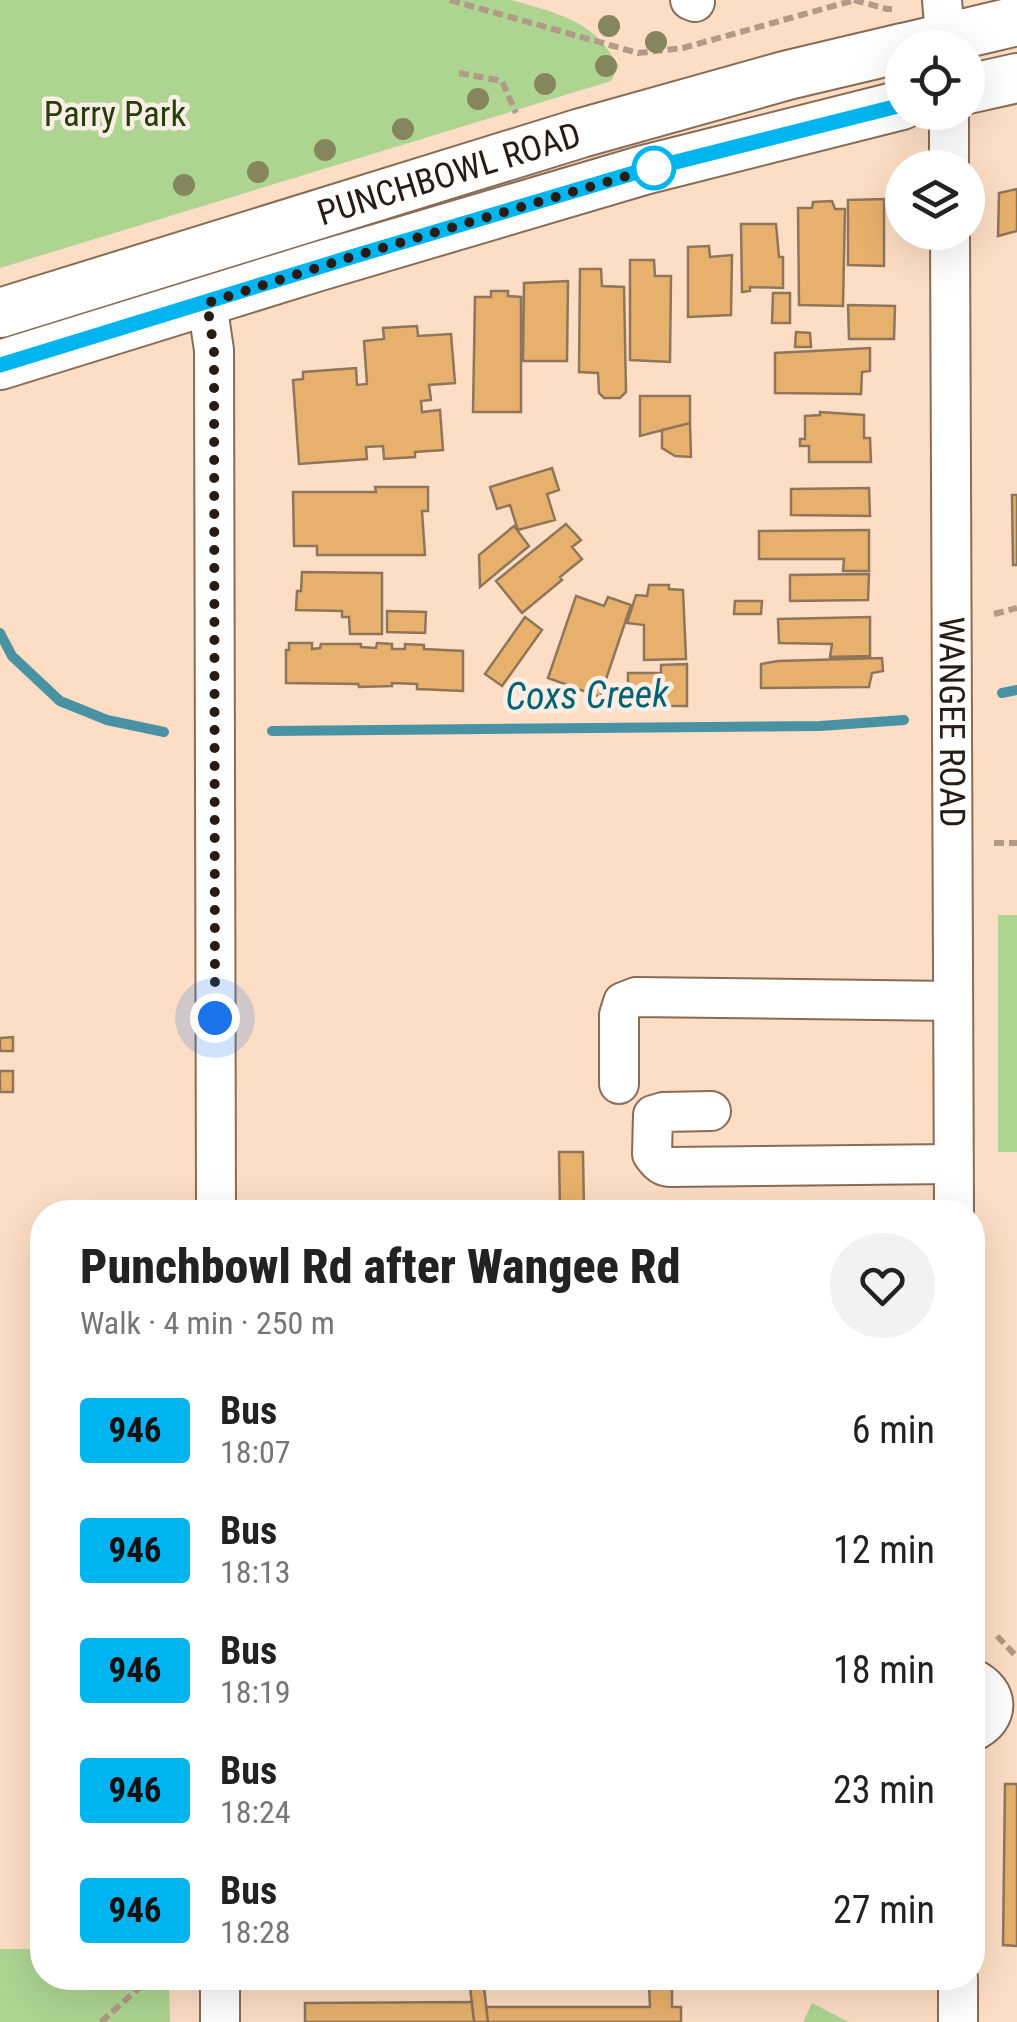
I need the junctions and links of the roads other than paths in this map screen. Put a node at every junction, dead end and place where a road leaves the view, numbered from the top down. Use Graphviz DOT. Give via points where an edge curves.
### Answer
graph roads {
  1 [pos="1017,21"];
  2 [pos="932,30"];
  3 [pos="885,44"];
  4 [pos="1017,78"];
  5 [pos="985,85"];
  6 [pos="885,109"];
  7 [pos="950,250"];
  8 [pos="207,303"];
  9 [pos="0,313"];
  10 [pos="0,365"];
  11 [pos="952,1001"];
  12 [pos="619,1084"];
  13 [pos="711,1112"];
  14 [pos="954,1164"];
  15 [pos="216,1200"];
  16 [pos="954,1200"];
  17 [pos="220,1990"];
  18 [pos="958,1990"];
  19 [pos="220,2022"];
  20 [pos="958,2022"];
  1 -- 2 [label="main road, PUNCHBOWL ROAD"];
  3 -- 9 [label="main road, PUNCHBOWL ROAD"];
  4 -- 5 [label="main road"];
  6 -- 8 [label="main road, PUNCHBOWL ROAD" via="644,170"];
  7 -- 11 [label="street, WANGEE ROAD"];
  8 -- 10 [label="main road, PUNCHBOWL ROAD"];
  8 -- 15 [label="street" via="214,350"];
  11 -- 12 [label="street" via="636,996 619,1015"];
  11 -- 14 [label="street, WANGEE ROAD"];
  13 -- 14 [label="street" via="653,1115 656,1160 670,1167"];
  14 -- 16 [label="street, WANGEE ROAD"];
  17 -- 19 [label="street"];
  18 -- 20 [label="street"];
}
